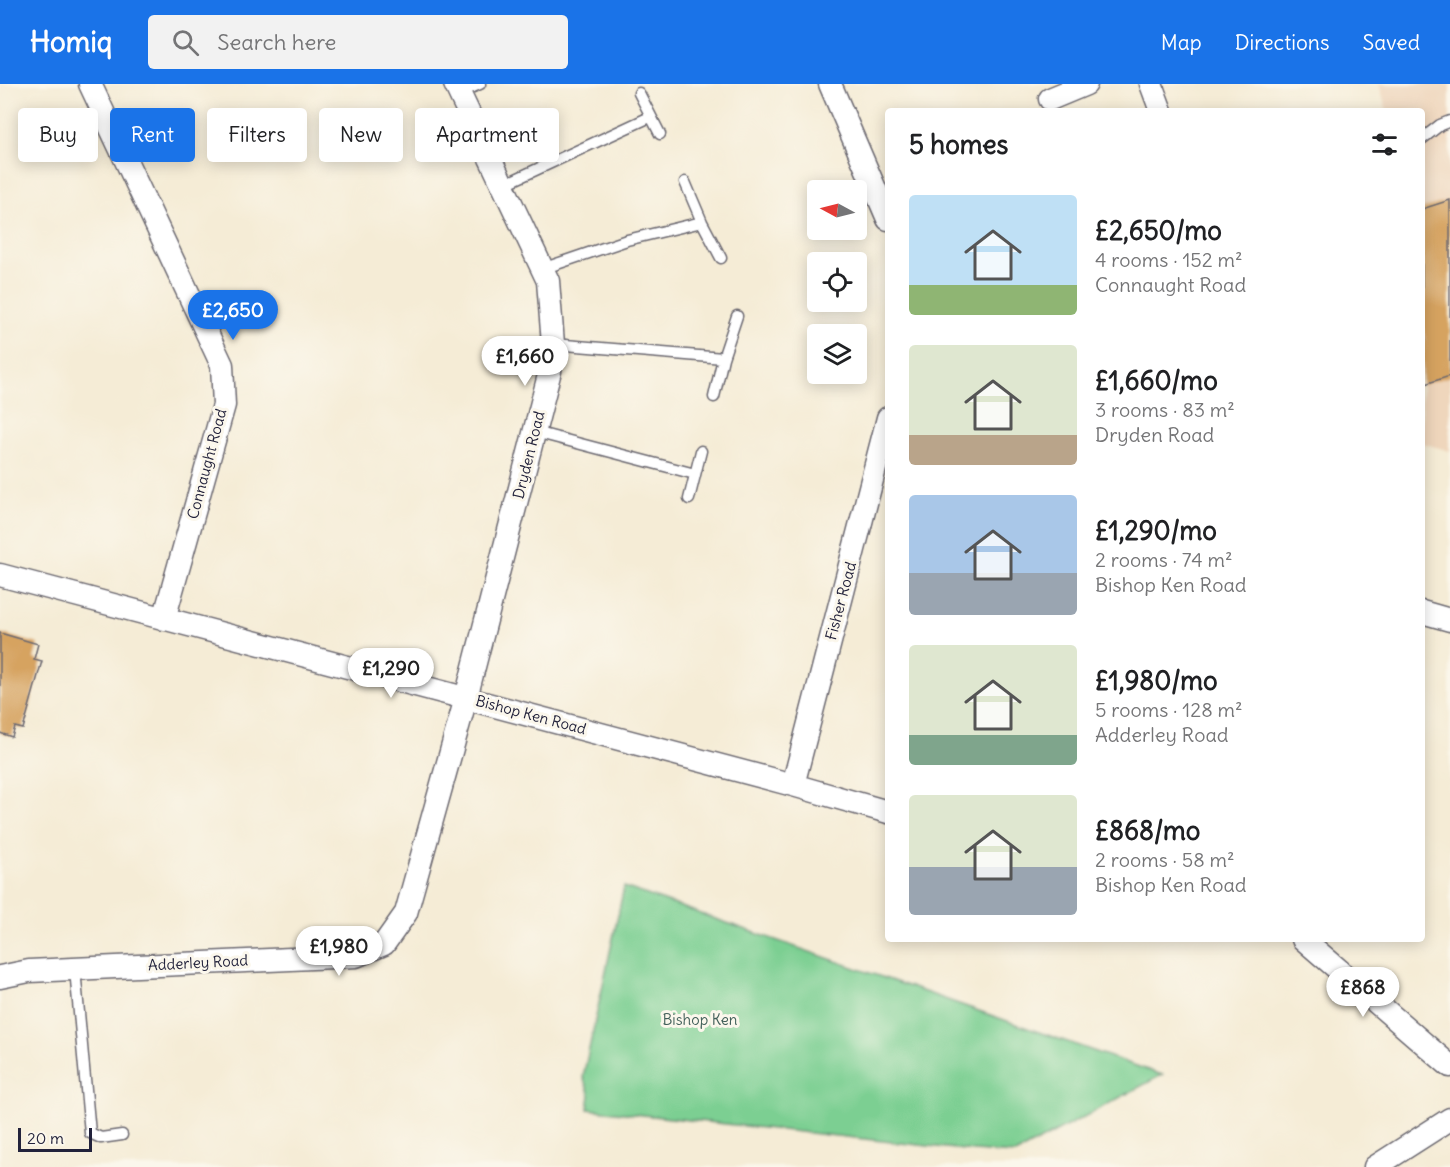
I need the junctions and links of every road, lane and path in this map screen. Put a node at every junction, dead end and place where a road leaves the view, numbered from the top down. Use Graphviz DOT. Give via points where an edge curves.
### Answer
graph roads {
  1 [pos="90,84"];
  2 [pos="830,84"];
  3 [pos="1086,84"];
  4 [pos="1151,84"];
  5 [pos="465,87"];
  6 [pos="639,93"];
  7 [pos="1050,99"];
  8 [pos="1160,108"];
  9 [pos="650,117"];
  10 [pos="1450,121"];
  11 [pos="660,134"];
  12 [pos="1425,137"];
  13 [pos="685,182"];
  14 [pos="503,185"];
  15 [pos="885,212"];
  16 [pos="702,222"];
  17 [pos="721,258"];
  18 [pos="542,269"];
  19 [pos="737,316"];
  20 [pos="553,344"];
  21 [pos="723,358"];
  22 [pos="714,397"];
  23 [pos="535,432"];
  24 [pos="885,443"];
  25 [pos="701,451"];
  26 [pos="883,460"];
  27 [pos="695,474"];
  28 [pos="689,499"];
  29 [pos="0,575"];
  30 [pos="1425,613"];
  31 [pos="164,619"];
  32 [pos="1450,620"];
  33 [pos="466,698"];
  34 [pos="793,784"];
  35 [pos="885,811"];
  36 [pos="1306,942"];
  37 [pos="75,969"];
  38 [pos="0,977"];
  39 [pos="1450,1066"];
  40 [pos="1450,1119"];
  41 [pos="122,1135"];
  42 [pos="1375,1167"];
  1 -- 31 [label="street, Connaught Road" via="222,365 225,405"];
  2 -- 15 [label="street"];
  3 -- 7 [label="street"];
  4 -- 8 [label="street"];
  5 -- 14 [label="street, Dryden Road"];
  6 -- 9 [label="lane"];
  9 -- 11 [label="lane"];
  9 -- 14 [label="lane"];
  10 -- 12 [label="lane"];
  13 -- 16 [label="lane"];
  14 -- 18 [label="street, Dryden Road"];
  16 -- 17 [label="lane"];
  16 -- 18 [label="lane" via="627,240"];
  18 -- 20 [label="street, Dryden Road" via="548,281"];
  19 -- 21 [label="lane"];
  20 -- 21 [label="lane"];
  20 -- 23 [label="street, Dryden Road"];
  21 -- 22 [label="lane"];
  23 -- 27 [label="lane"];
  23 -- 33 [label="street, Dryden Road"];
  24 -- 26 [label="street, Fisher Road"];
  25 -- 27 [label="lane"];
  26 -- 34 [label="street, Fisher Road"];
  27 -- 28 [label="lane"];
  29 -- 31 [label="street, Bishop Ken Road"];
  30 -- 32 [label="street"];
  31 -- 33 [label="street, Bishop Ken Road"];
  33 -- 34 [label="street, Bishop Ken Road"];
  33 -- 37 [label="street, Adderley Road" via="406,913 384,944 356,956"];
  34 -- 35 [label="street, Bishop Ken Road"];
  36 -- 39 [label="street"];
  37 -- 38 [label="street, Adderley Road"];
  37 -- 41 [label="lane" via="90,1133 101,1138"];
  40 -- 42 [label="street"];
}
